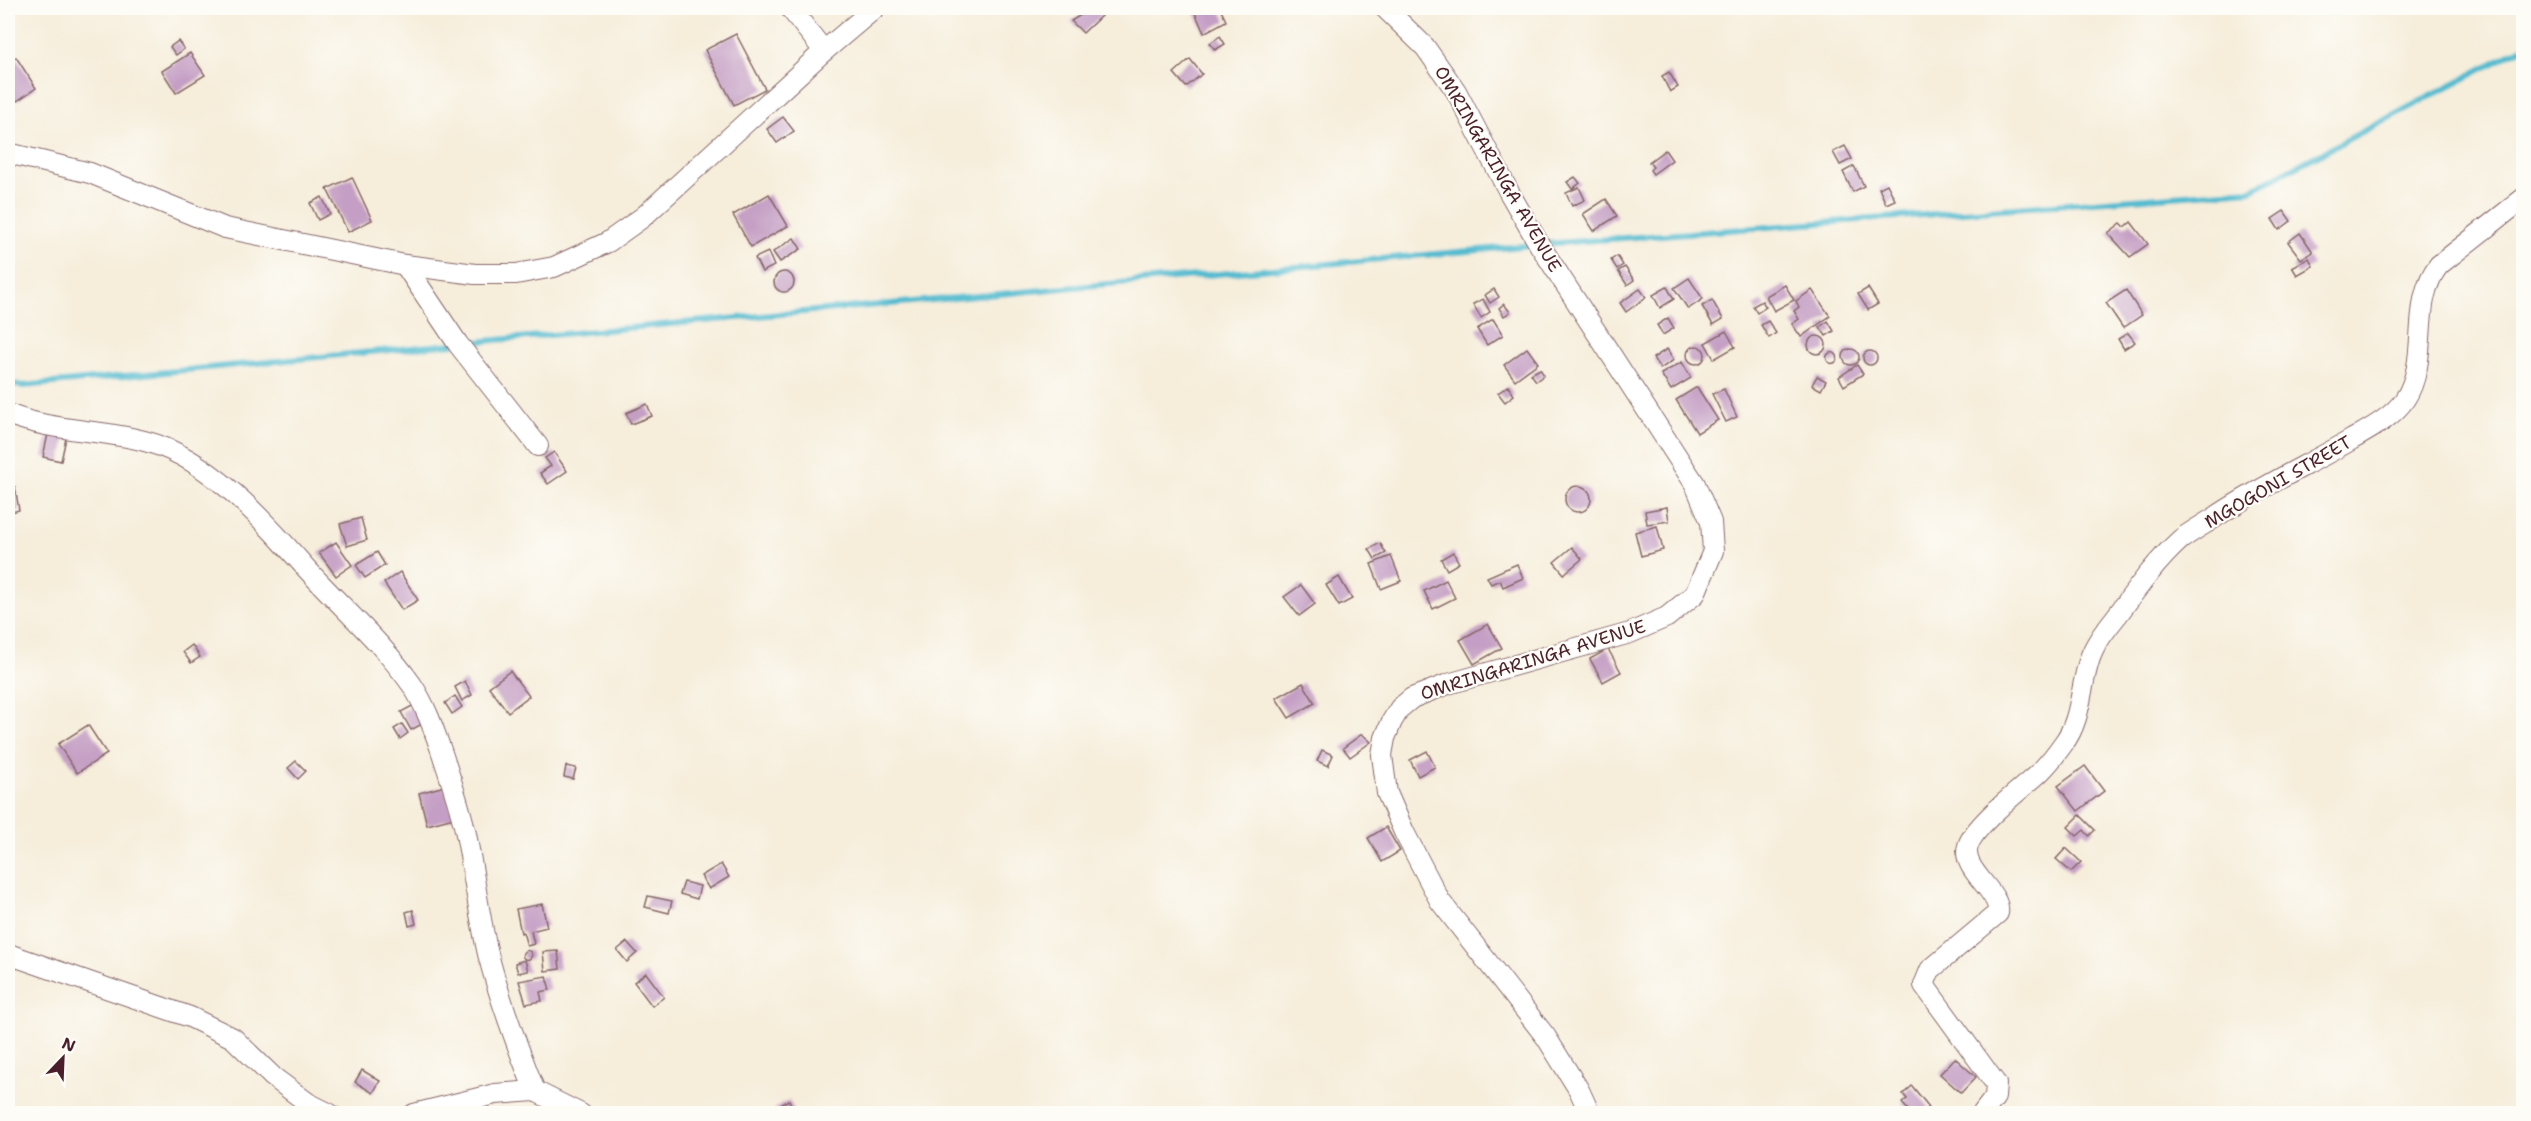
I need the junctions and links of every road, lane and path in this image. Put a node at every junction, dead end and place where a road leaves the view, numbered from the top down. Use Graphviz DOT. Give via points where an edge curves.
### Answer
graph roads {
  1 [pos="790,8"];
  2 [pos="875,8"];
  3 [pos="1385,8"];
  4 [pos="824,51"];
  5 [pos="8,153"];
  6 [pos="2523,198"];
  7 [pos="405,265"];
  8 [pos="8,414"];
  9 [pos="538,446"];
  10 [pos="8,954"];
  11 [pos="535,1091"];
  12 [pos="330,1113"];
  13 [pos="414,1113"];
  14 [pos="581,1113"];
  15 [pos="1590,1113"];
  16 [pos="1982,1113"];
  1 -- 4 [label="street"];
  2 -- 4 [label="street"];
  3 -- 15 [label="street, OMRINGARINGA AVENUE" via="1425,47 1456,92 1533,234 1695,484 1711,522 1713,551 1705,573 1695,594 1667,616 1630,633 1448,684 1412,698 1400,708 1385,738 1382,755 1387,793 1440,901 1546,1037"];
  4 -- 7 [label="street" via="643,218 608,242 554,267 516,274 476,274"];
  5 -- 7 [label="street" via="90,173 225,228"];
  6 -- 16 [label="street, MGOGONI STREET" via="2430,276 2417,372 2405,399 2379,423 2251,493 2181,539 2153,566 2090,656 2074,725 2065,742 2042,770 1972,836 1967,855 1999,907 1998,914 1930,970 1924,985 1996,1084 1995,1098"];
  7 -- 9 [label="street" via="458,344"];
  8 -- 11 [label="street" via="40,424 119,434 164,447 195,465 227,488 284,542 412,685 432,721 448,770 466,832 491,964 512,1035"];
  10 -- 12 [label="street" via="216,1028 233,1038 273,1077 308,1103"];
  11 -- 13 [label="street" via="495,1094"];
  11 -- 14 [label="street"];
}
